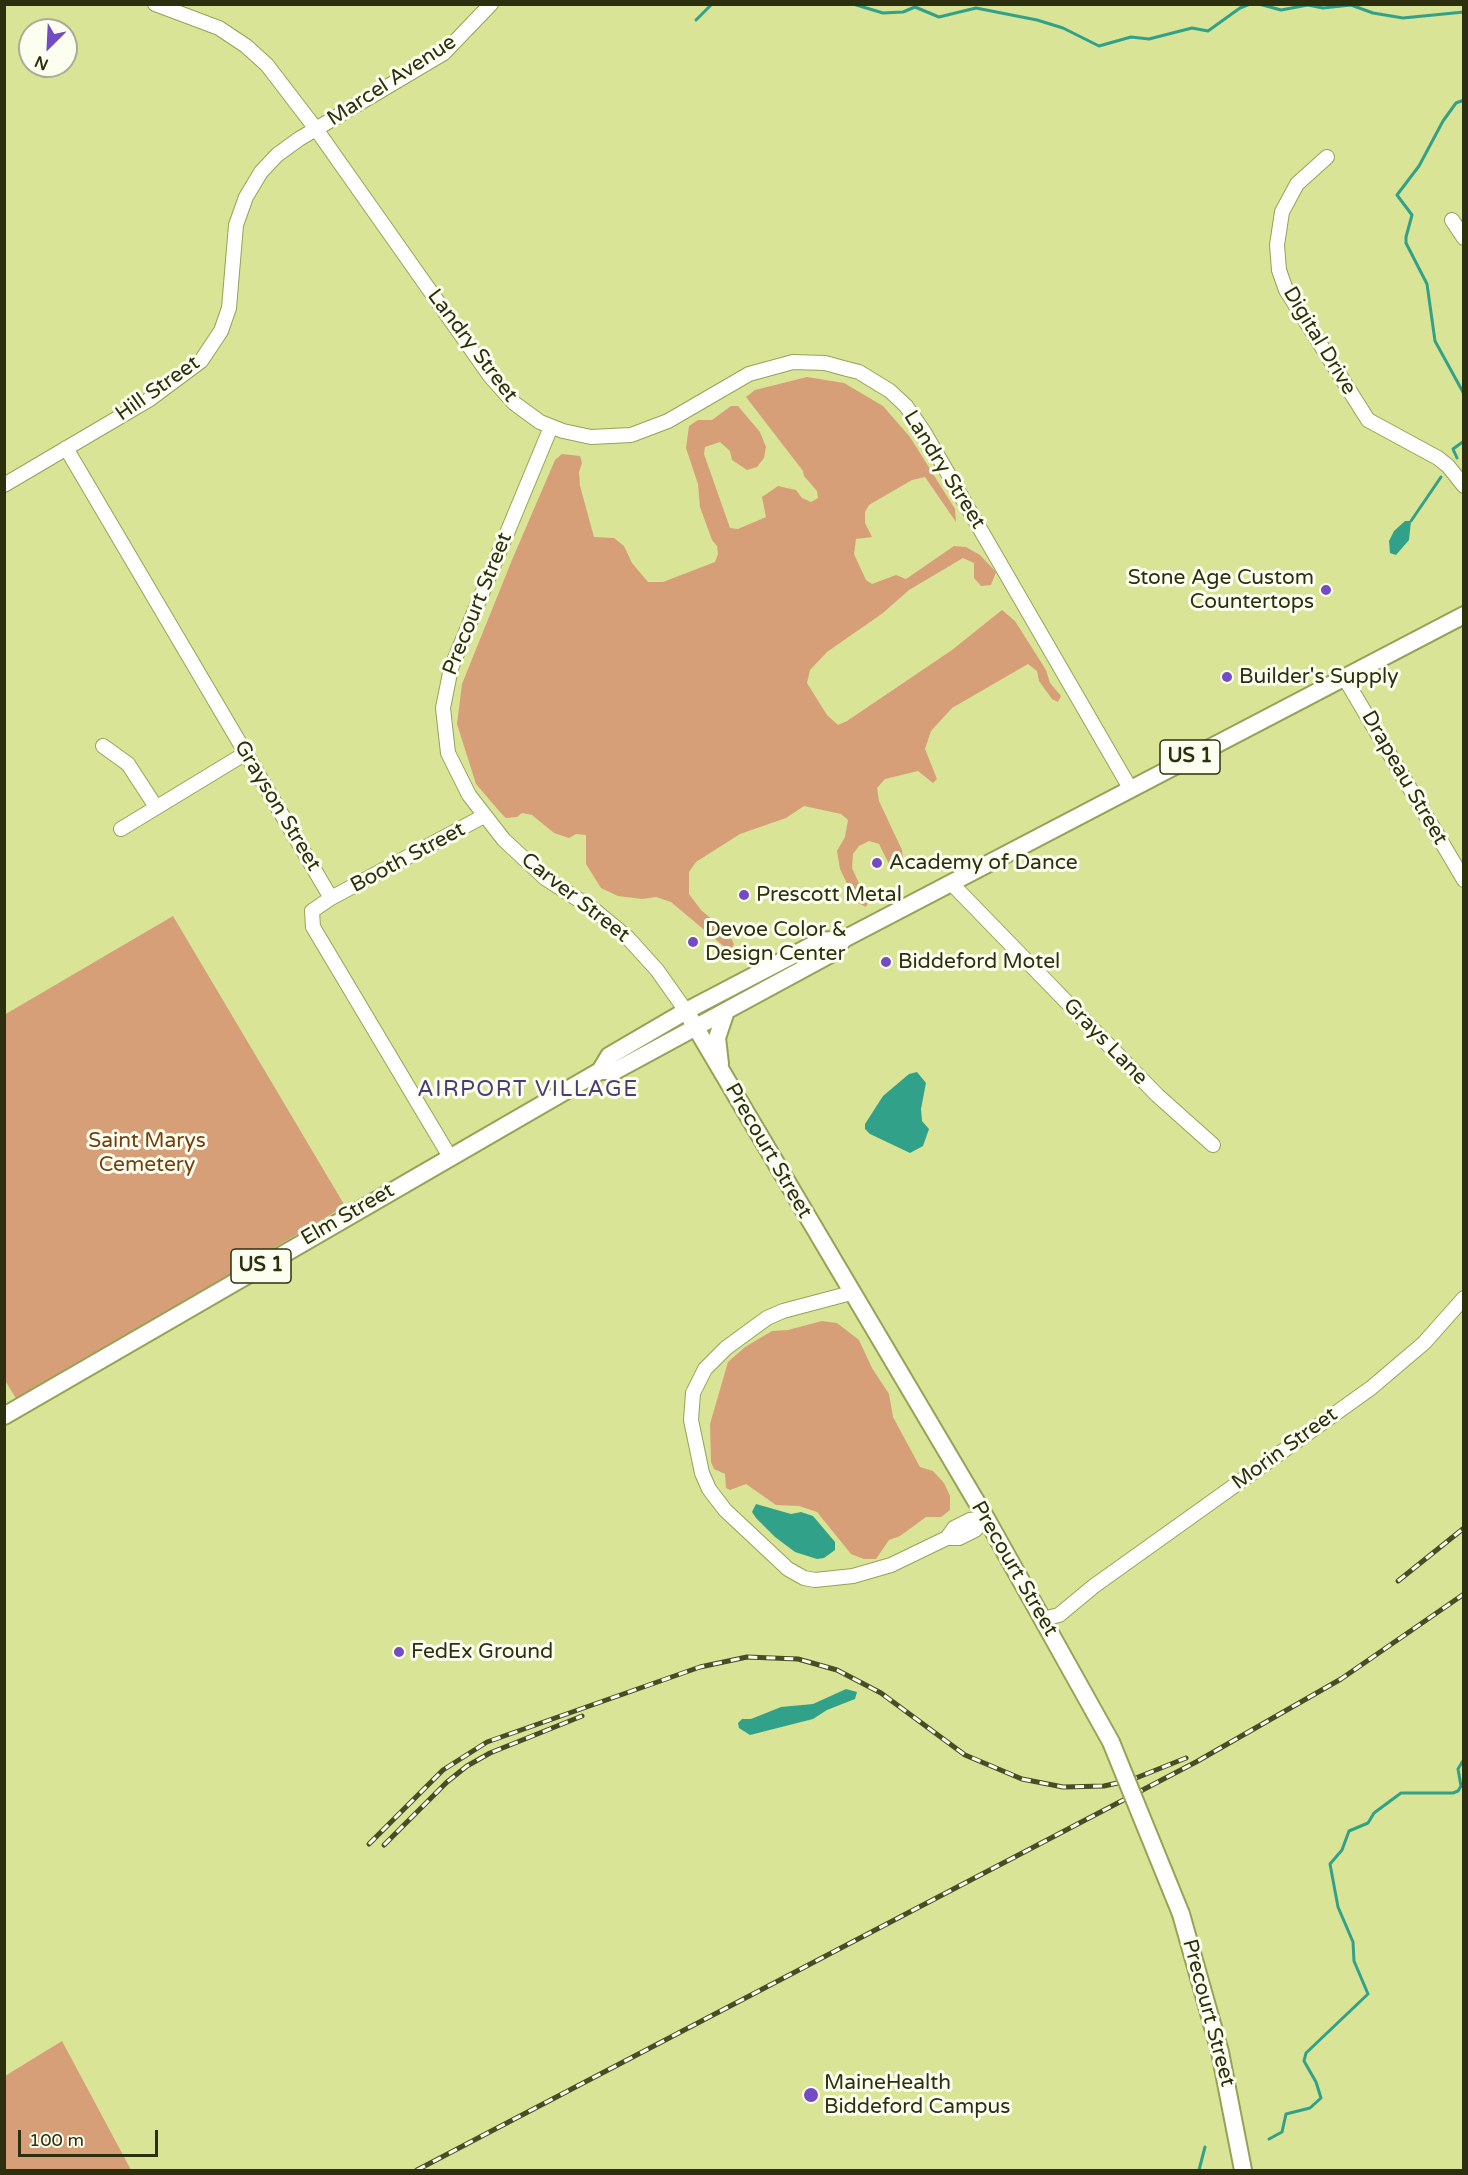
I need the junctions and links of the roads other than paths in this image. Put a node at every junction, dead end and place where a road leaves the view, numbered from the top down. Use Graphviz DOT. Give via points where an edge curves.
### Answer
graph roads {
  1 [pos="155,4"];
  2 [pos="491,4"];
  3 [pos="316,129"];
  4 [pos="1327,158"];
  5 [pos="1452,220"];
  6 [pos="1464,238"];
  7 [pos="551,427"];
  8 [pos="66,448"];
  9 [pos="4,484"];
  10 [pos="1464,486"];
  11 [pos="1464,615"];
  12 [pos="1344,677"];
  13 [pos="103,746"];
  14 [pos="246,753"];
  15 [pos="1130,788"];
  16 [pos="156,807"];
  17 [pos="484,816"];
  18 [pos="121,829"];
  19 [pos="1464,880"];
  20 [pos="951,883"];
  21 [pos="331,898"];
  22 [pos="844,939"];
  23 [pos="686,1011"];
  24 [pos="726,1011"];
  25 [pos="694,1026"];
  26 [pos="600,1071"];
  27 [pos="721,1071"];
  28 [pos="1213,1145"];
  29 [pos="450,1157"];
  30 [pos="851,1293"];
  31 [pos="1464,1298"];
  32 [pos="4,1416"];
  33 [pos="986,1518"];
  34 [pos="1043,1619"];
  35 [pos="1243,2170"];
  1 -- 3 [label="street, Landry Street" via="205,21 246,46 278,78"];
  2 -- 3 [label="street, Marcel Avenue" via="444,53"];
  3 -- 7 [label="street, Landry Street" via="490,376 520,409"];
  3 -- 8 [label="street, Hill Street" via="278,155 261,172 246,197 235,231 229,308 206,356 177,381"];
  4 -- 10 [label="street, Digital Drive" via="1297,184 1282,212 1277,245 1286,290 1368,420 1438,458"];
  5 -- 6 [label="street"];
  7 -- 15 [label="street, Landry Street" via="591,437 641,432 668,421 749,374 793,362 835,365 876,382 906,406 924,432"];
  7 -- 17 [label="street, Precourt Street" via="459,647 444,695 448,753"];
  8 -- 9 [label="street, Hill Street"];
  8 -- 14 [label="street, Grayson Street"];
  11 -- 12 [label="main road, Elm Street / US 1"];
  12 -- 15 [label="main road, Elm Street / US 1"];
  12 -- 19 [label="street, Drapeau Street"];
  13 -- 16 [label="street" via="128,764"];
  14 -- 16 [label="street"];
  14 -- 21 [label="street, Grayson Street"];
  15 -- 20 [label="main road, Elm Street / US 1"];
  16 -- 18 [label="street"];
  17 -- 21 [label="street, Booth Street"];
  17 -- 23 [label="street, Carver Street" via="524,860 628,938"];
  20 -- 22 [label="main road, Elm Street / US 1"];
  20 -- 28 [label="street, Grays Lane" via="1157,1095"];
  21 -- 29 [label="street" via="312,911 313,927"];
  22 -- 23 [label="main road, Elm Street / US 1" via="820,940"];
  22 -- 24 [label="main road, Elm Street / US 1" via="829,956"];
  23 -- 25 [label="main road, Precourt Street"];
  23 -- 26 [label="main road, Elm Street / US 1" via="609,1056"];
  24 -- 25 [label="main road, Elm Street / US 1"];
  24 -- 27 [label="main road" via="717,1038"];
  25 -- 26 [label="main road, Elm Street / US 1" via="615,1071"];
  25 -- 27 [label="main road, Precourt Street"];
  26 -- 29 [label="main road, Elm Street / US 1"];
  27 -- 30 [label="main road, Precourt Street"];
  29 -- 32 [label="main road, Elm Street / US 1"];
  30 -- 33 [label="main road, Precourt Street"];
  30 -- 33 [label="street" via="767,1318 733,1342 705,1369 691,1403 691,1420 709,1489 725,1510 788,1569 804,1578 828,1580 874,1571 947,1538 959,1538 975,1530"];
  31 -- 34 [label="street, Morin Street" via="1424,1343 1371,1388 1059,1615"];
  33 -- 34 [label="main road, Precourt Street"];
  34 -- 35 [label="main road, Precourt Street, bridge" via="1110,1742 1181,1914 1220,2052"];
}
